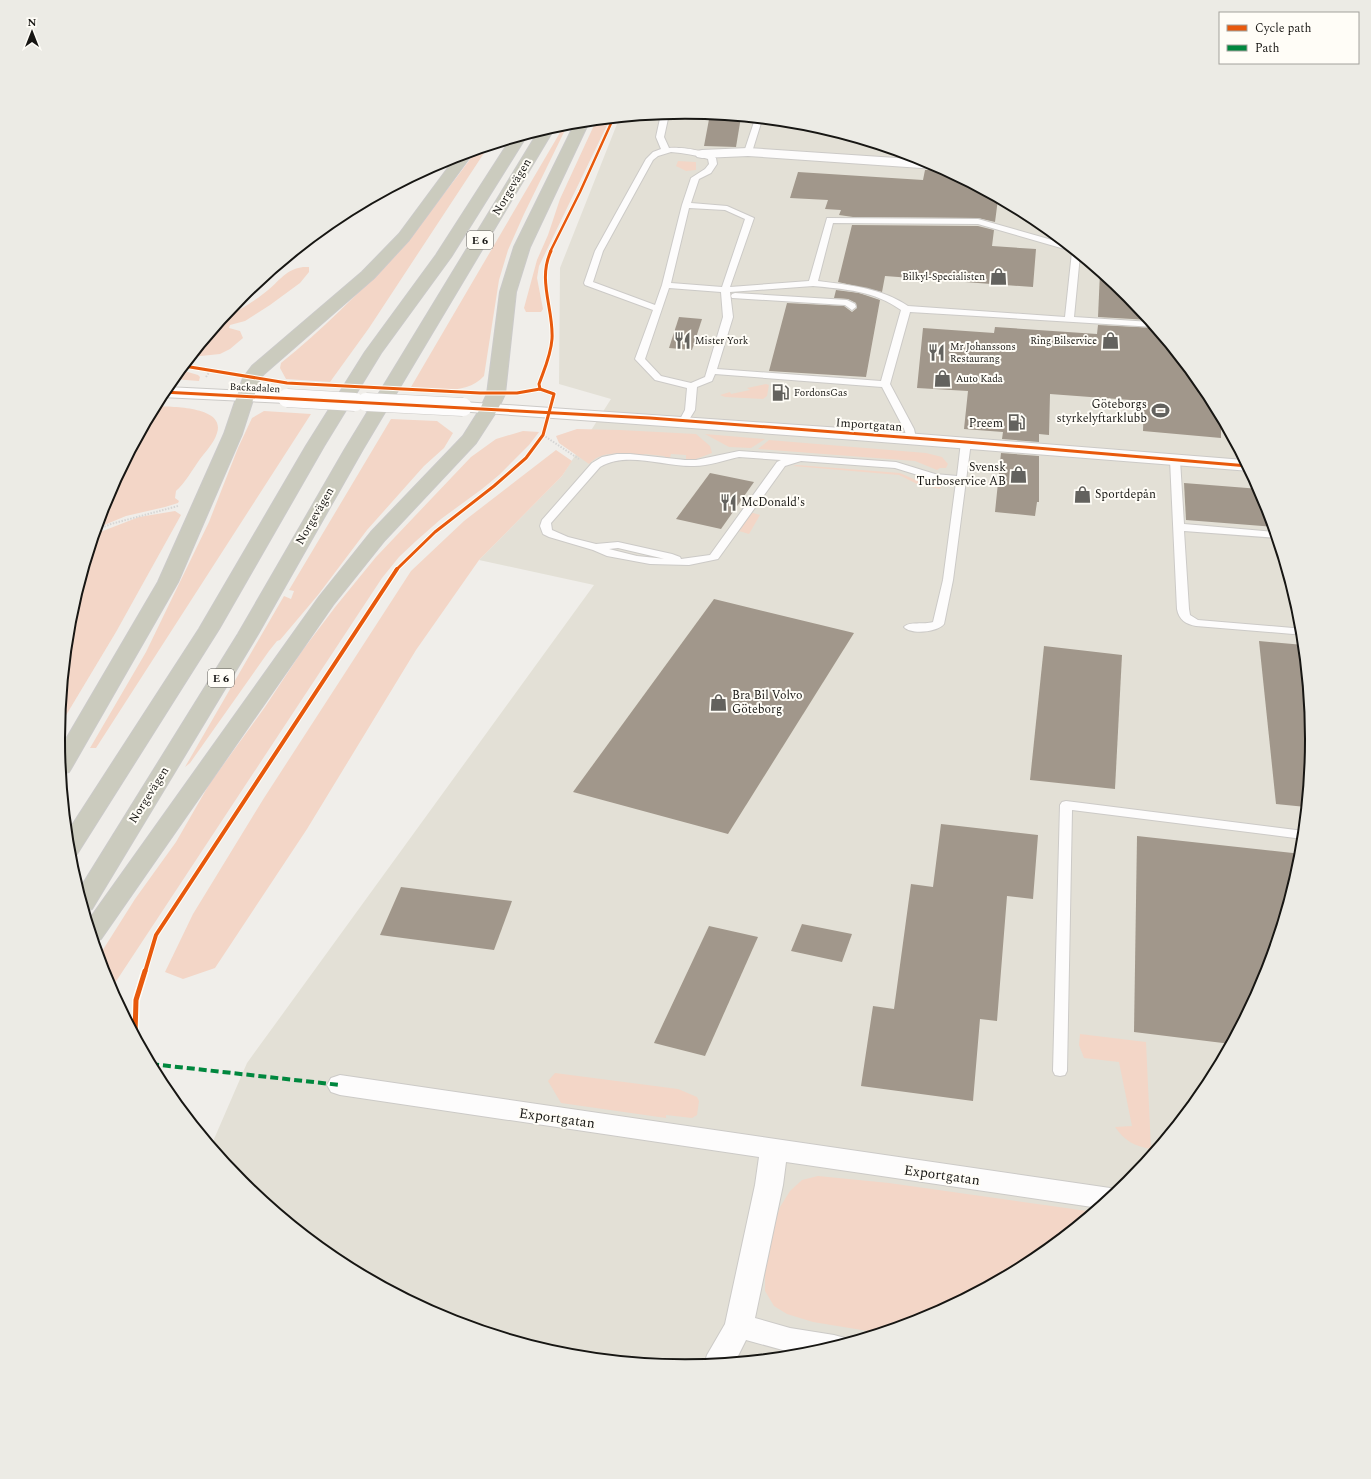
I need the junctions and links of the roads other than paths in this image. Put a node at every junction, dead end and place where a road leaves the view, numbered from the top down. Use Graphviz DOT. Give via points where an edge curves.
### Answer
graph roads {
  1 [pos="664,120"];
  2 [pos="757,123"];
  3 [pos="579,128"];
  4 [pos="543,136"];
  5 [pos="515,143"];
  6 [pos="666,151"];
  7 [pos="748,152"];
  8 [pos="702,154"];
  9 [pos="459,162"];
  10 [pos="917,164"];
  11 [pos="686,205"];
  12 [pos="1060,245"];
  13 [pos="1075,257"];
  14 [pos="813,283"];
  15 [pos="666,286"];
  16 [pos="726,293"];
  17 [pos="852,307"];
  18 [pos="658,309"];
  19 [pos="906,309"];
  20 [pos="1069,319"];
  21 [pos="1147,325"];
  22 [pos="711,371"];
  23 [pos="885,384"];
  24 [pos="692,386"];
  25 [pos="172,392"];
  26 [pos="246,396"];
  27 [pos="489,409"];
  28 [pos="684,421"];
  29 [pos="911,438"];
  30 [pos="966,442"];
  31 [pos="803,458"];
  32 [pos="1175,460"];
  33 [pos="1242,466"];
  34 [pos="961,479"];
  35 [pos="1179,527"];
  36 [pos="1271,535"];
  37 [pos="910,627"];
  38 [pos="1296,630"];
  39 [pos="65,759"];
  40 [pos="1299,834"];
  41 [pos="74,842"];
  42 [pos="86,899"];
  43 [pos="95,929"];
  44 [pos="1060,1071"];
  45 [pos="340,1085"];
  46 [pos="774,1150"];
  47 [pos="1103,1198"];
  48 [pos="739,1326"];
  49 [pos="821,1345"];
  50 [pos="721,1359"];
  1 -- 6 [label="lane" via="660,137"];
  2 -- 7 [label="lane"];
  3 -- 27 [label="highway" via="522,247 508,292 496,394"];
  4 -- 42 [label="highway, Norgevägen / E 6" via="358,442 248,634"];
  5 -- 41 [label="highway, Norgevägen / E 6" via="443,257 373,352 315,446 209,630"];
  6 -- 8 [label="lane"];
  6 -- 18 [label="lane" via="654,153 650,159 599,251 588,283"];
  7 -- 8 [label="street"];
  7 -- 10 [label="street"];
  8 -- 11 [label="lane" via="712,158 713,164 708,171 695,178"];
  9 -- 26 [label="highway" via="404,237 368,275 258,370 252,378"];
  11 -- 15 [label="lane"];
  11 -- 16 [label="lane" via="727,208 750,218"];
  12 -- 14 [label="lane" via="978,222 830,220"];
  13 -- 20 [label="lane"];
  14 -- 16 [label="lane"];
  14 -- 19 [label="lane" via="869,291 895,300"];
  15 -- 16 [label="lane"];
  15 -- 18 [label="lane"];
  16 -- 17 [label="lane" via="848,303"];
  16 -- 22 [label="lane" via="728,318"];
  18 -- 24 [label="lane" via="640,359 658,378"];
  19 -- 20 [label="lane"];
  19 -- 23 [label="lane"];
  20 -- 21 [label="lane"];
  22 -- 23 [label="lane"];
  22 -- 24 [label="lane" via="708,379"];
  23 -- 29 [label="lane" via="909,428"];
  24 -- 28 [label="lane" via="690,410"];
  25 -- 26 [label="street, Backadalen"];
  26 -- 27 [label="street, Backadalen, bridge"];
  26 -- 39 [label="highway" via="233,434 168,582"];
  27 -- 28 [label="street, Importgatan"];
  27 -- 43 [label="highway" via="470,439 378,536 326,601"];
  28 -- 29 [label="street, Importgatan"];
  29 -- 30 [label="street, Importgatan"];
  30 -- 32 [label="street, Importgatan"];
  30 -- 34 [label="lane"];
  31 -- 31 [label="lane" via="739,454 696,464 617,457 601,460 545,526 547,532 554,537 610,553 654,562 698,562 714,557 781,464"];
  31 -- 34 [label="lane" via="896,465 934,477"];
  32 -- 33 [label="street, Importgatan"];
  32 -- 35 [label="lane"];
  34 -- 37 [label="lane" via="948,580 938,624 927,628"];
  35 -- 36 [label="lane"];
  35 -- 38 [label="lane" via="1183,609 1188,620 1196,623"];
  40 -- 44 [label="lane" via="1066,805"];
  45 -- 46 [label="street, Exportgatan"];
  46 -- 47 [label="street, Exportgatan"];
  46 -- 48 [label="street"];
  48 -- 49 [label="street" via="790,1340"];
  48 -- 50 [label="street"];
}
